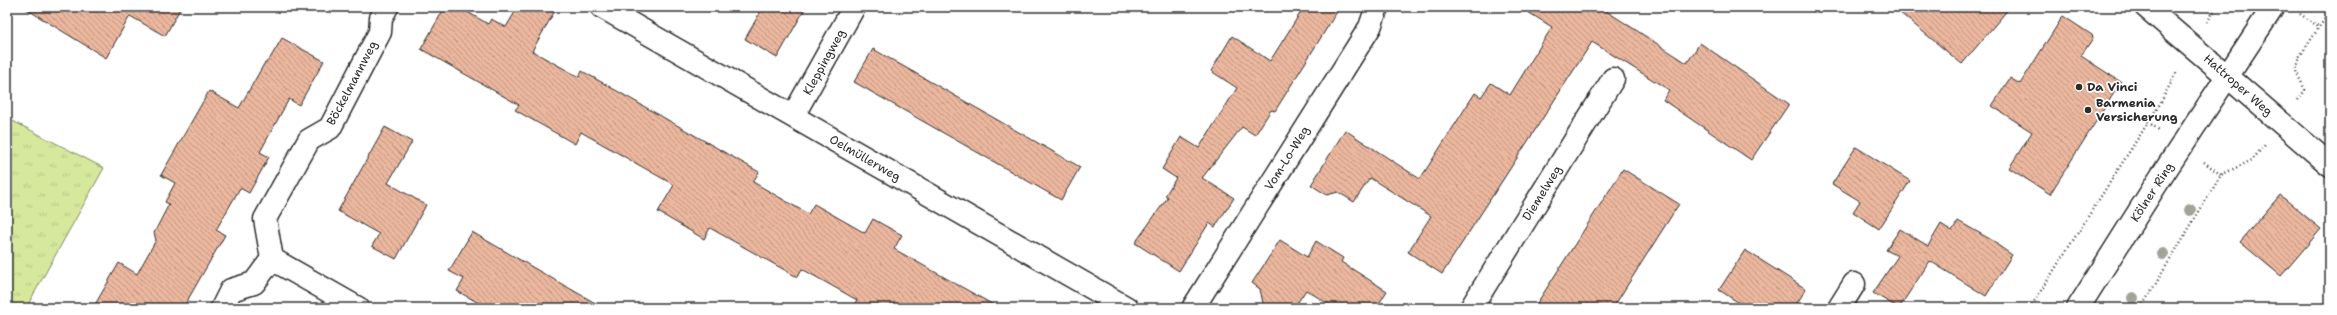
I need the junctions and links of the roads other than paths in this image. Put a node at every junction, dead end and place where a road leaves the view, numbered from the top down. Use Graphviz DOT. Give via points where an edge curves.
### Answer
graph roads {
  1 [pos="387,7"];
  2 [pos="602,7"];
  3 [pos="854,7"];
  4 [pos="1377,7"];
  5 [pos="2146,7"];
  6 [pos="2273,7"];
  7 [pos="2227,76"];
  8 [pos="1613,79"];
  9 [pos="793,116"];
  10 [pos="2330,165"];
  11 [pos="272,259"];
  12 [pos="1854,284"];
  13 [pos="222,308"];
  14 [pos="358,308"];
  15 [pos="1127,308"];
  16 [pos="1193,308"];
  17 [pos="1471,308"];
  18 [pos="1839,308"];
  19 [pos="2078,308"];
  1 -- 11 [label="street, Böckelmannweg" via="381,18 380,32 330,128 309,140 265,219"];
  2 -- 9 [label="street, Oelmüllerweg"];
  3 -- 9 [label="street, Kleppingweg"];
  4 -- 16 [label="street, Vom-Lo-Weg" via="1370,27"];
  5 -- 7 [label="street, Hattroper Weg"];
  6 -- 7 [label="street, Kölner Ring"];
  7 -- 10 [label="street, Hattroper Weg"];
  7 -- 19 [label="street, Kölner Ring"];
  8 -- 17 [label="street, Diemelweg"];
  9 -- 15 [label="street, Oelmüllerweg"];
  11 -- 13 [label="street" via="254,283 231,290"];
  11 -- 14 [label="street"];
  12 -- 18 [label="street"];
}
